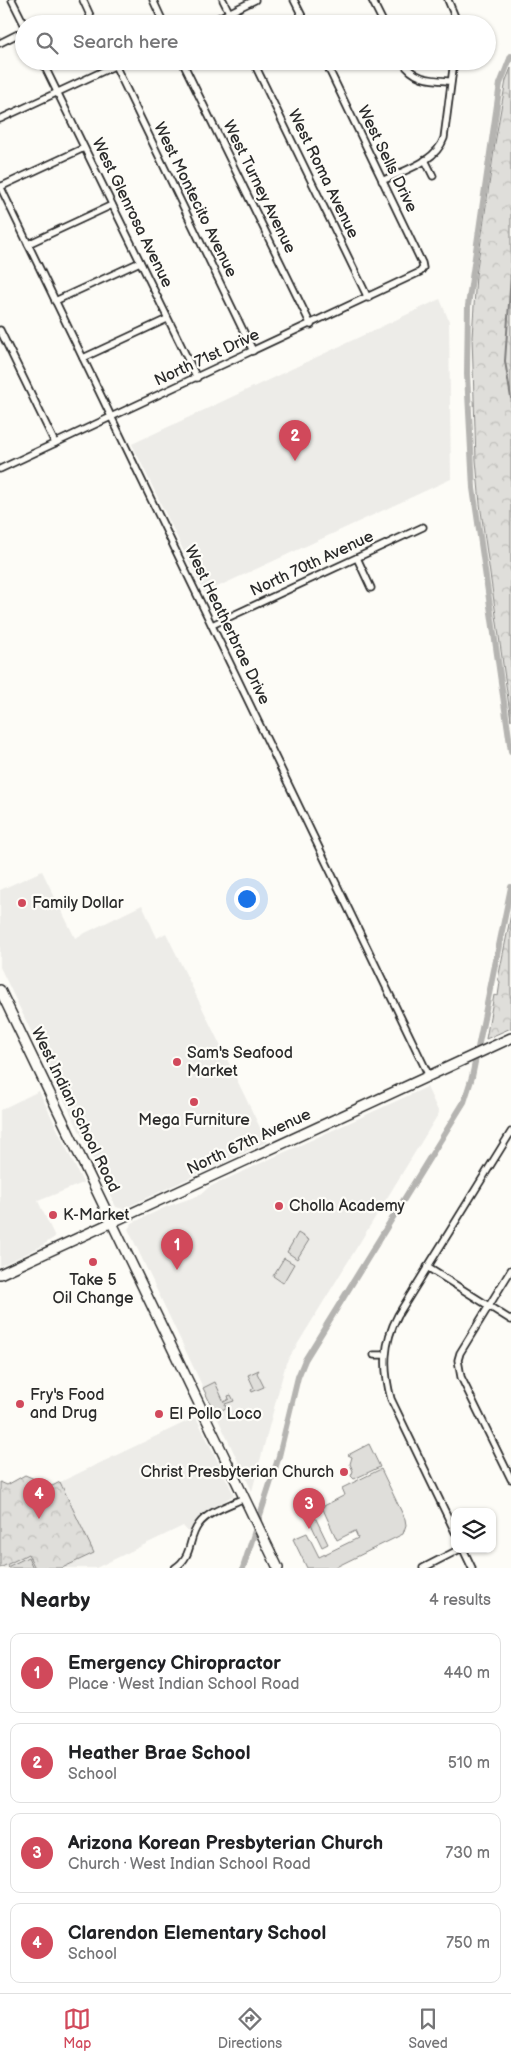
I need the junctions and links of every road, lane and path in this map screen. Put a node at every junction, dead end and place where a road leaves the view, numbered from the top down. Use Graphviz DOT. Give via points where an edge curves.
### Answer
graph roads {
  1 [pos="12,0"];
  2 [pos="83,0"];
  3 [pos="152,0"];
  4 [pos="223,0"];
  5 [pos="255,0"];
  6 [pos="294,0"];
  7 [pos="372,0"];
  8 [pos="448,0"];
  9 [pos="229,13"];
  10 [pos="20,15"];
  11 [pos="90,15"];
  12 [pos="160,15"];
  13 [pos="225,15"];
  14 [pos="302,15"];
  15 [pos="380,15"];
  16 [pos="454,15"];
  17 [pos="15,36"];
  18 [pos="0,43"];
  19 [pos="46,70"];
  20 [pos="102,70"];
  21 [pos="117,70"];
  22 [pos="186,70"];
  23 [pos="257,70"];
  24 [pos="329,70"];
  25 [pos="410,70"];
  26 [pos="452,70"];
  27 [pos="450,81"];
  28 [pos="57,92"];
  29 [pos="0,118"];
  30 [pos="84,148"];
  31 [pos="425,160"];
  32 [pos="433,176"];
  33 [pos="382,181"];
  34 [pos="0,187"];
  35 [pos="112,205"];
  36 [pos="28,244"];
  37 [pos="140,262"];
  38 [pos="423,268"];
  39 [pos="368,298"];
  40 [pos="56,301"];
  41 [pos="167,319"];
  42 [pos="311,324"];
  43 [pos="0,330"];
  44 [pos="254,351"];
  45 [pos="83,358"];
  46 [pos="197,378"];
  47 [pos="112,417"];
  48 [pos="54,444"];
  49 [pos="0,469"];
  50 [pos="423,527"];
  51 [pos="357,558"];
  52 [pos="371,588"];
  53 [pos="212,625"];
  54 [pos="0,990"];
  55 [pos="511,1038"];
  56 [pos="429,1076"];
  57 [pos="511,1132"];
  58 [pos="112,1222"];
  59 [pos="427,1267"];
  60 [pos="511,1270"];
  61 [pos="0,1274"];
  62 [pos="488,1306"];
  63 [pos="511,1320"];
  64 [pos="374,1355"];
  65 [pos="385,1355"];
  66 [pos="511,1479"];
  67 [pos="244,1498"];
  68 [pos="451,1524"];
  69 [pos="454,1553"];
  70 [pos="464,1553"];
  71 [pos="175,1568"];
  72 [pos="278,1568"];
  73 [pos="423,1568"];
  74 [pos="472,1568"];
  1 -- 10 [label="street"];
  2 -- 11 [label="street"];
  3 -- 12 [label="street"];
  4 -- 9 [label="street"];
  5 -- 9 [label="street"];
  6 -- 14 [label="street"];
  7 -- 15 [label="street"];
  8 -- 16 [label="street"];
  9 -- 13 [label="street"];
  17 -- 18 [label="street"];
  19 -- 28 [label="street, West Glenrosa Avenue"];
  20 -- 28 [label="street"];
  21 -- 44 [label="street, West Montecito Avenue"];
  22 -- 42 [label="street, West Turney Avenue"];
  23 -- 39 [label="street, West Roma Avenue"];
  24 -- 33 [label="street, West Sells Drive"];
  25 -- 27 [label="street" via="423,79"];
  26 -- 27 [label="street"];
  27 -- 31 [label="street" via="444,138 437,152"];
  28 -- 29 [label="street"];
  28 -- 30 [label="street, West Glenrosa Avenue"];
  30 -- 34 [label="street"];
  30 -- 35 [label="street, West Glenrosa Avenue"];
  31 -- 32 [label="street"];
  31 -- 33 [label="street"];
  33 -- 38 [label="street, West Sells Drive"];
  34 -- 36 [label="street, West Heatherbrae Drive"];
  35 -- 36 [label="street"];
  35 -- 37 [label="street, West Glenrosa Avenue"];
  36 -- 40 [label="street, West Heatherbrae Drive"];
  37 -- 40 [label="street"];
  37 -- 41 [label="street, West Glenrosa Avenue"];
  38 -- 39 [label="street, North 71st Drive" via="416,275"];
  39 -- 42 [label="street, North 71st Drive"];
  40 -- 45 [label="street, West Heatherbrae Drive"];
  41 -- 45 [label="street"];
  41 -- 46 [label="street, West Glenrosa Avenue"];
  42 -- 44 [label="street, North 71st Drive"];
  43 -- 48 [label="street"];
  44 -- 46 [label="street, North 71st Drive"];
  45 -- 47 [label="street, West Heatherbrae Drive"];
  46 -- 47 [label="street, North 71st Drive"];
  47 -- 48 [label="street, North 71st Drive"];
  47 -- 53 [label="street, West Heatherbrae Drive"];
  48 -- 49 [label="street, North 71st Drive"];
  50 -- 51 [label="street, North 70th Avenue"];
  51 -- 52 [label="street"];
  51 -- 53 [label="street, North 70th Avenue"];
  53 -- 56 [label="street, West Heatherbrae Drive"];
  54 -- 58 [label="main road, West Indian School Road"];
  55 -- 56 [label="main road, North 67th Avenue"];
  56 -- 58 [label="main road, North 67th Avenue"];
  57 -- 59 [label="street"];
  58 -- 61 [label="main road, North 67th Avenue"];
  58 -- 67 [label="main road, West Indian School Road"];
  59 -- 62 [label="street"];
  59 -- 65 [label="street" via="390,1330"];
  60 -- 62 [label="street"];
  62 -- 63 [label="street"];
  62 -- 66 [label="street" via="460,1353 458,1370"];
  64 -- 65 [label="street"];
  65 -- 68 [label="street" via="391,1399"];
  67 -- 71 [label="street" via="199,1524 186,1559"];
  67 -- 72 [label="main road, West Indian School Road"];
  69 -- 73 [label="street"];
  70 -- 74 [label="street"];
}
